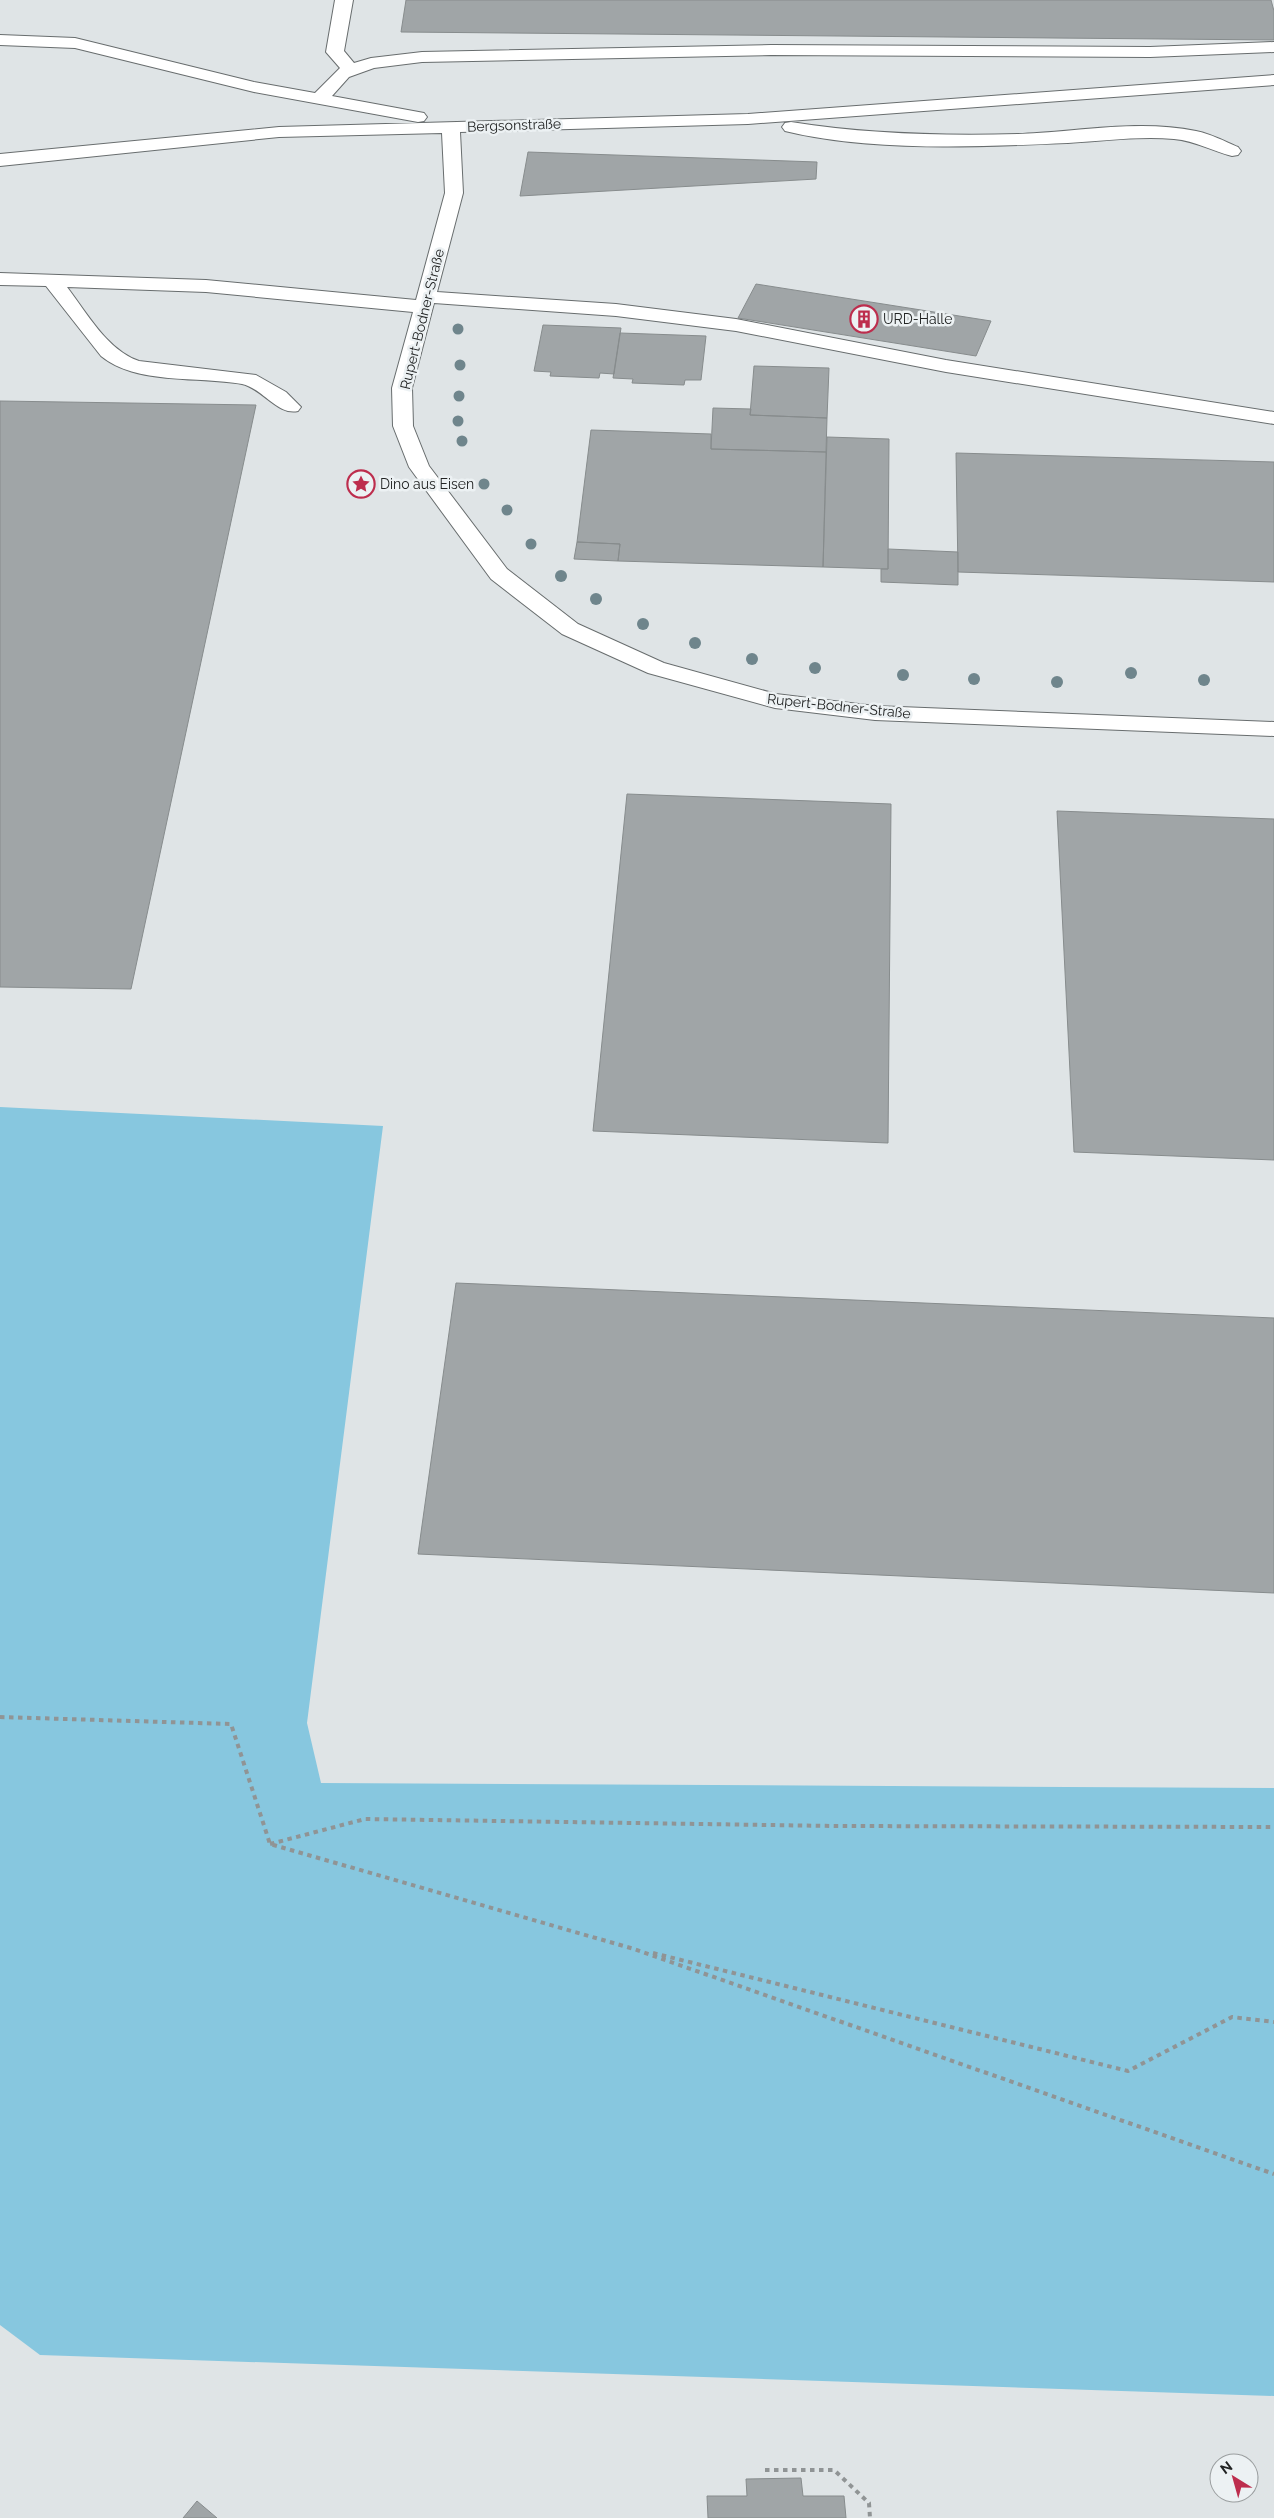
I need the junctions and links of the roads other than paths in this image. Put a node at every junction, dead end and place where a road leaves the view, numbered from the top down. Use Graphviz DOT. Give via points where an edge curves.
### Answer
graph roads {
  1 [pos="344,0"];
  2 [pos="0,40"];
  3 [pos="1274,47"];
  4 [pos="351,70"];
  5 [pos="1274,80"];
  6 [pos="319,99"];
  7 [pos="748,119"];
  8 [pos="451,127"];
  9 [pos="1232,151"];
  10 [pos="0,160"];
  11 [pos="0,279"];
  12 [pos="52,280"];
  13 [pos="426,302"];
  14 [pos="291,407"];
  15 [pos="1274,418"];
  16 [pos="1274,729"];
  1 -- 4 [label="street" via="334,46 340,59"];
  2 -- 6 [label="street" via="75,43 254,87"];
  3 -- 4 [label="street" via="1150,52 771,50 432,57 371,63"];
  4 -- 6 [label="street" via="343,73"];
  5 -- 7 [label="street"];
  6 -- 8 [label="street" via="422,117"];
  7 -- 8 [label="street, Bergsonstraße"];
  7 -- 9 [label="street" via="801,129 923,139 1054,138 1150,130 1195,136"];
  8 -- 10 [label="street, Bergsonstraße" via="279,132"];
  8 -- 13 [label="street, Rupert-Bodner-Straße" via="454,193"];
  11 -- 12 [label="street"];
  12 -- 13 [label="street" via="206,286"];
  12 -- 14 [label="street" via="108,352 119,361 136,367 249,379"];
  13 -- 15 [label="street" via="616,310 736,325 946,366"];
  13 -- 16 [label="street, Rupert-Bodner-Straße" via="402,388 403,426 419,467 499,574 570,630 656,668 775,701 875,713"];
}
